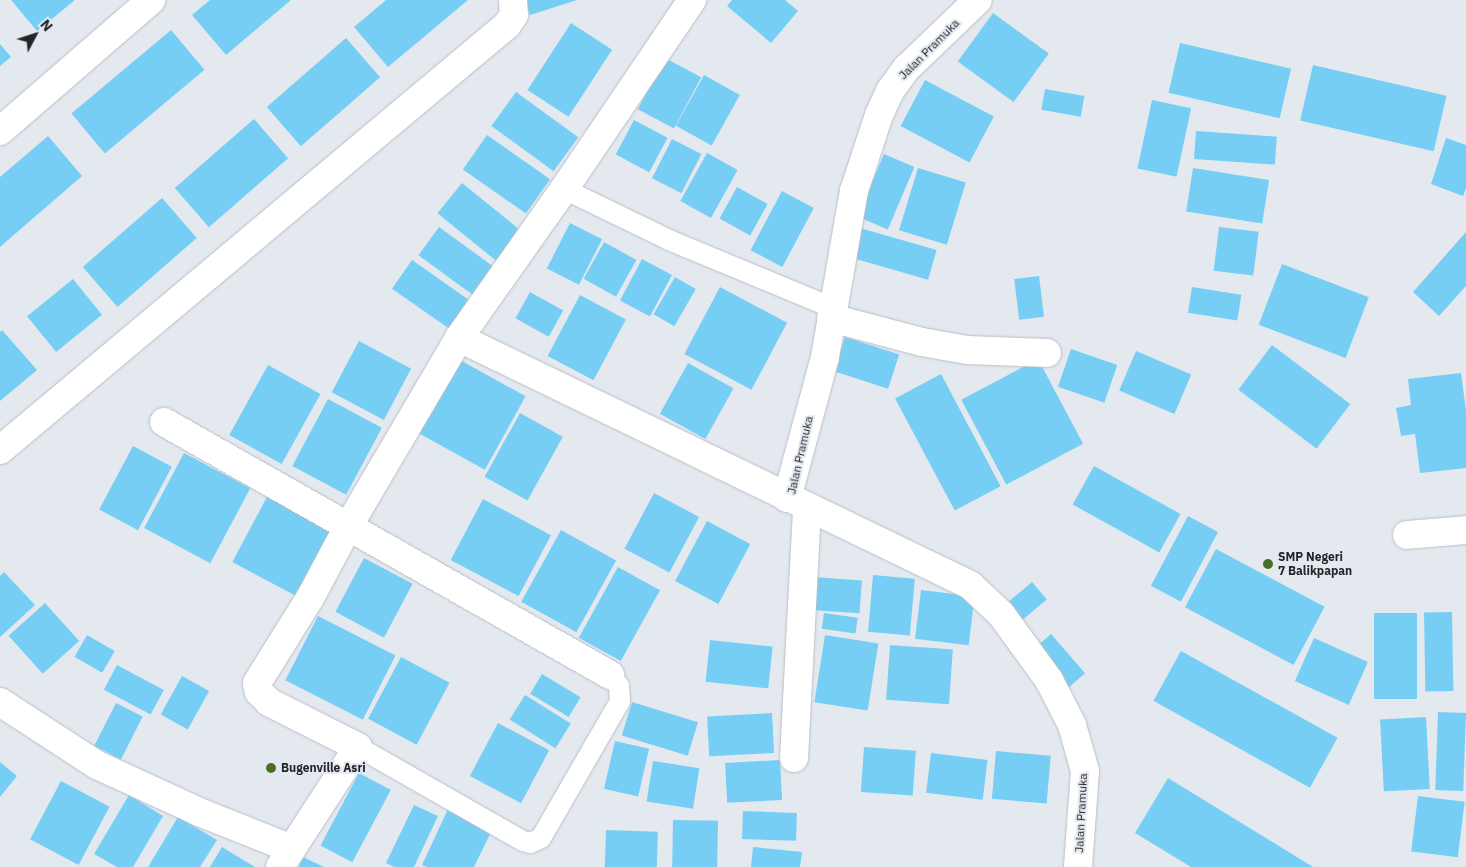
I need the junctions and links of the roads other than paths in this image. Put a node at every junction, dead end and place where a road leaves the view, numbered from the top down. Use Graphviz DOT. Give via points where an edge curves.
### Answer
graph roads {
  1 [pos="151,0"];
  2 [pos="513,0"];
  3 [pos="692,0"];
  4 [pos="978,0"];
  5 [pos="0,130"];
  6 [pos="564,189"];
  7 [pos="832,313"];
  8 [pos="459,338"];
  9 [pos="1047,353"];
  10 [pos="164,422"];
  11 [pos="0,450"];
  12 [pos="797,502"];
  13 [pos="349,525"];
  14 [pos="1466,530"];
  15 [pos="1407,535"];
  16 [pos="610,675"];
  17 [pos="0,702"];
  18 [pos="358,747"];
  19 [pos="794,758"];
  20 [pos="286,858"];
  21 [pos="1078,867"];
  1 -- 5 [label="street"];
  2 -- 11 [label="street" via="514,16 507,25"];
  3 -- 6 [label="street"];
  4 -- 7 [label="street, Jalan Pramuka" via="907,68 890,91 854,191"];
  6 -- 7 [label="lane"];
  6 -- 8 [label="street"];
  7 -- 9 [label="street" via="922,342 967,350"];
  7 -- 12 [label="street, Jalan Pramuka"];
  8 -- 12 [label="street"];
  8 -- 13 [label="street"];
  10 -- 13 [label="street"];
  12 -- 19 [label="street"];
  12 -- 21 [label="street, Jalan Pramuka" via="970,585 1001,614 1049,680 1072,725 1085,771"];
  13 -- 16 [label="street"];
  13 -- 18 [label="street" via="310,598 257,683 259,692 269,702"];
  14 -- 15 [label="street"];
  16 -- 18 [label="lane" via="619,686 620,701 541,838 530,843 523,842"];
  17 -- 20 [label="street" via="97,765 199,812"];
  18 -- 20 [label="street"];
}
